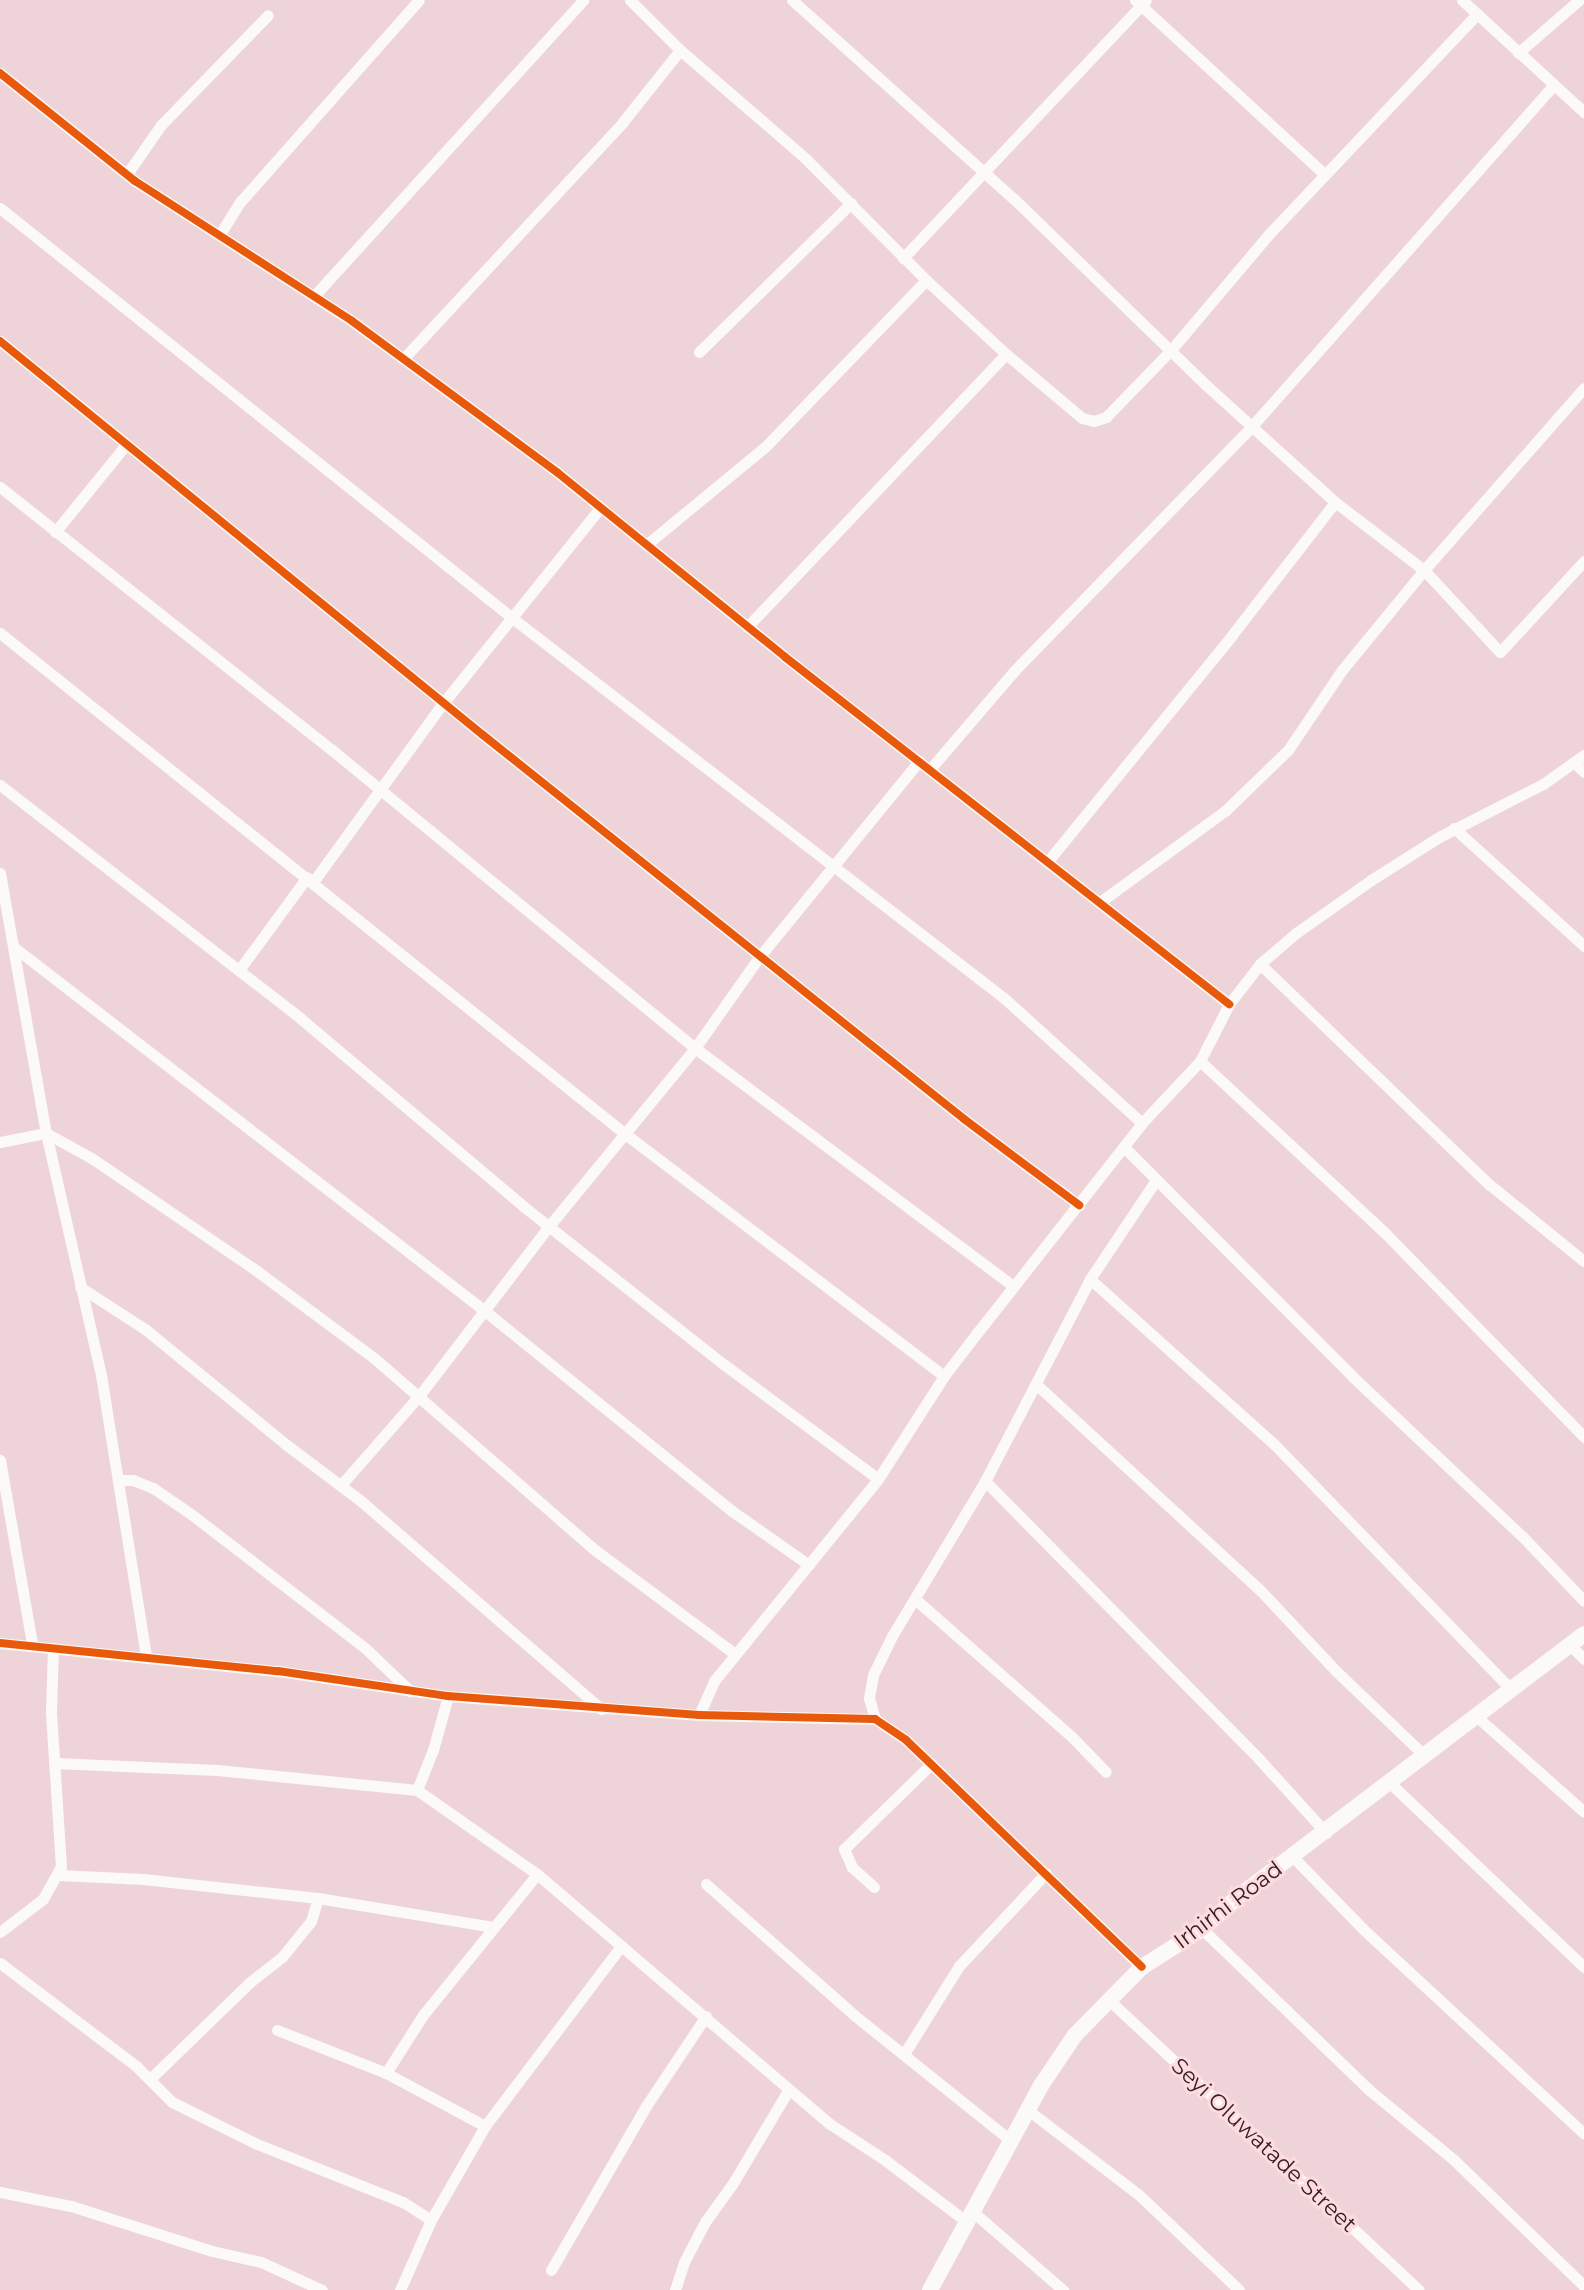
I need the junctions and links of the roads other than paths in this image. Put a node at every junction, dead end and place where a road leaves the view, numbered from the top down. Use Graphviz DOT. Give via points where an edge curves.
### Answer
graph roads {
  1 [pos="419,0"];
  2 [pos="583,0"];
  3 [pos="630,0"];
  4 [pos="792,0"];
  5 [pos="1462,0"];
  6 [pos="1579,0"];
  7 [pos="1140,2"];
  8 [pos="1477,14"];
  9 [pos="268,15"];
  10 [pos="680,50"];
  11 [pos="1518,53"];
  12 [pos="0,73"];
  13 [pos="1553,86"];
  14 [pos="1584,112"];
  15 [pos="127,174"];
  16 [pos="986,174"];
  17 [pos="1325,175"];
  18 [pos="851,203"];
  19 [pos="0,208"];
  20 [pos="220,234"];
  21 [pos="903,258"];
  22 [pos="926,280"];
  23 [pos="314,296"];
  24 [pos="0,341"];
  25 [pos="1171,350"];
  26 [pos="699,352"];
  27 [pos="1006,354"];
  28 [pos="403,359"];
  29 [pos="1584,388"];
  30 [pos="1252,426"];
  31 [pos="125,446"];
  32 [pos="0,487"];
  33 [pos="1335,502"];
  34 [pos="600,508"];
  35 [pos="55,532"];
  36 [pos="646,545"];
  37 [pos="1584,561"];
  38 [pos="1424,570"];
  39 [pos="511,617"];
  40 [pos="747,627"];
  41 [pos="0,633"];
  42 [pos="444,702"];
  43 [pos="1579,759"];
  44 [pos="919,761"];
  45 [pos="931,768"];
  46 [pos="1584,772"];
  47 [pos="0,785"];
  48 [pos="380,790"];
  49 [pos="1454,828"];
  50 [pos="1048,861"];
  51 [pos="835,866"];
  52 [pos="0,873"];
  53 [pos="310,880"];
  54 [pos="1100,902"];
  55 [pos="1584,946"];
  56 [pos="15,948"];
  57 [pos="760,956"];
  58 [pos="1260,964"];
  59 [pos="239,970"];
  60 [pos="1229,1004"];
  61 [pos="695,1048"];
  62 [pos="1200,1061"];
  63 [pos="1142,1123"];
  64 [pos="46,1133"];
  65 [pos="624,1133"];
  66 [pos="0,1142"];
  67 [pos="1124,1147"];
  68 [pos="1156,1180"];
  69 [pos="1079,1205"];
  70 [pos="549,1226"];
  71 [pos="1584,1261"];
  72 [pos="1090,1279"];
  73 [pos="1013,1286"];
  74 [pos="80,1287"];
  75 [pos="485,1311"];
  76 [pos="944,1376"];
  77 [pos="1037,1385"];
  78 [pos="419,1396"];
  79 [pos="1584,1437"];
  80 [pos="0,1460"];
  81 [pos="878,1479"];
  82 [pos="119,1480"];
  83 [pos="985,1481"];
  84 [pos="341,1485"];
  85 [pos="809,1565"];
  86 [pos="915,1599"];
  87 [pos="1584,1601"];
  88 [pos="1584,1634"];
  89 [pos="0,1643"];
  90 [pos="32,1644"];
  91 [pos="1570,1645"];
  92 [pos="53,1648"];
  93 [pos="735,1654"];
  94 [pos="146,1656"];
  95 [pos="1584,1659"];
  96 [pos="1512,1690"];
  97 [pos="410,1691"];
  98 [pos="448,1696"];
  99 [pos="602,1709"];
  100 [pos="699,1715"];
  101 [pos="1476,1716"];
  102 [pos="875,1719"];
  103 [pos="1425,1756"];
  104 [pos="54,1763"];
  105 [pos="931,1764"];
  106 [pos="1106,1772"];
  107 [pos="1391,1784"];
  108 [pos="417,1790"];
  109 [pos="1584,1812"];
  110 [pos="1326,1833"];
  111 [pos="1293,1857"];
  112 [pos="1046,1873"];
  113 [pos="537,1874"];
  114 [pos="59,1875"];
  115 [pos="706,1884"];
  116 [pos="874,1887"];
  117 [pos="318,1898"];
  118 [pos="493,1927"];
  119 [pos="1202,1929"];
  120 [pos="0,1932"];
  121 [pos="621,1946"];
  122 [pos="0,1963"];
  123 [pos="1142,1967"];
  124 [pos="1584,1967"];
  125 [pos="1109,2000"];
  126 [pos="706,2016"];
  127 [pos="277,2030"];
  128 [pos="904,2054"];
  129 [pos="386,2073"];
  130 [pos="150,2079"];
  131 [pos="789,2089"];
  132 [pos="1028,2110"];
  133 [pos="485,2126"];
  134 [pos="1584,2134"];
  135 [pos="1011,2141"];
  136 [pos="0,2192"];
  137 [pos="969,2217"];
  138 [pos="431,2220"];
  139 [pos="551,2270"];
  140 [pos="1584,2286"];
  141 [pos="322,2290"];
  142 [pos="400,2290"];
  143 [pos="675,2290"];
  144 [pos="930,2290"];
  145 [pos="1063,2290"];
  146 [pos="1239,2290"];
  147 [pos="1419,2290"];
  1 -- 20 [label="street" via="241,201"];
  2 -- 23 [label="street"];
  3 -- 10 [label="street"];
  4 -- 16 [label="street"];
  5 -- 8 [label="street"];
  6 -- 11 [label="street"];
  7 -- 16 [label="street"];
  7 -- 17 [label="street"];
  8 -- 11 [label="street"];
  8 -- 17 [label="street"];
  9 -- 15 [label="street" via="161,125"];
  10 -- 18 [label="street"];
  10 -- 28 [label="street" via="622,123"];
  11 -- 13 [label="street"];
  12 -- 15 [label="street"];
  13 -- 14 [label="street"];
  13 -- 30 [label="street"];
  15 -- 20 [label="street"];
  16 -- 21 [label="street"];
  16 -- 25 [label="street"];
  17 -- 25 [label="street"];
  18 -- 21 [label="street"];
  18 -- 26 [label="street"];
  19 -- 39 [label="street"];
  20 -- 23 [label="street"];
  21 -- 22 [label="street"];
  22 -- 27 [label="street"];
  22 -- 36 [label="street" via="765,447"];
  23 -- 28 [label="street"];
  24 -- 31 [label="street"];
  25 -- 27 [label="street" via="1106,417 1094,421 1082,418"];
  25 -- 30 [label="street"];
  27 -- 40 [label="street"];
  28 -- 34 [label="street"];
  29 -- 38 [label="street"];
  30 -- 33 [label="street"];
  30 -- 45 [label="street" via="1014,671"];
  31 -- 35 [label="street"];
  31 -- 42 [label="street"];
  32 -- 35 [label="street"];
  33 -- 38 [label="street"];
  33 -- 50 [label="street"];
  34 -- 36 [label="street"];
  34 -- 39 [label="street"];
  35 -- 48 [label="street"];
  36 -- 40 [label="street"];
  37 -- 38 [label="street" via="1502,652"];
  38 -- 54 [label="street" via="1342,670 1288,750 1225,811"];
  39 -- 42 [label="street"];
  39 -- 51 [label="street"];
  40 -- 44 [label="street"];
  41 -- 53 [label="street"];
  42 -- 48 [label="street"];
  42 -- 57 [label="street"];
  43 -- 46 [label="street"];
  43 -- 49 [label="street" via="1543,784"];
  44 -- 45 [label="street"];
  44 -- 51 [label="street"];
  45 -- 50 [label="street"];
  47 -- 59 [label="street"];
  48 -- 53 [label="street"];
  48 -- 61 [label="street"];
  49 -- 55 [label="street"];
  49 -- 58 [label="street" via="1346,898"];
  50 -- 54 [label="street"];
  51 -- 57 [label="street"];
  51 -- 63 [label="street" via="1004,998"];
  52 -- 56 [label="street"];
  53 -- 59 [label="street"];
  53 -- 65 [label="street"];
  54 -- 60 [label="street"];
  56 -- 64 [label="street"];
  56 -- 75 [label="street"];
  57 -- 61 [label="street"];
  57 -- 69 [label="street"];
  58 -- 60 [label="street"];
  58 -- 71 [label="street" via="1490,1185"];
  59 -- 70 [label="street"];
  60 -- 62 [label="street"];
  61 -- 65 [label="street"];
  61 -- 73 [label="street"];
  62 -- 63 [label="street"];
  62 -- 79 [label="street" via="1386,1234"];
  63 -- 67 [label="street"];
  64 -- 66 [label="street"];
  64 -- 74 [label="street"];
  64 -- 78 [label="street" via="257,1271"];
  65 -- 70 [label="street"];
  65 -- 76 [label="street"];
  67 -- 68 [label="street"];
  67 -- 69 [label="street"];
  68 -- 72 [label="street"];
  68 -- 87 [label="street"];
  69 -- 73 [label="street"];
  70 -- 75 [label="street"];
  70 -- 81 [label="street"];
  72 -- 77 [label="street"];
  72 -- 96 [label="street" via="1275,1445"];
  73 -- 76 [label="street"];
  74 -- 82 [label="street"];
  74 -- 84 [label="street" via="145,1329"];
  75 -- 78 [label="street"];
  75 -- 85 [label="street" via="732,1511"];
  76 -- 81 [label="street"];
  77 -- 83 [label="street"];
  77 -- 103 [label="street" via="1260,1590"];
  78 -- 84 [label="street"];
  78 -- 93 [label="street" via="595,1550"];
  80 -- 90 [label="street"];
  81 -- 85 [label="street"];
  82 -- 94 [label="street"];
  82 -- 97 [label="street" via="153,1488 191,1514 364,1647"];
  83 -- 86 [label="street"];
  83 -- 110 [label="street"];
  84 -- 99 [label="street"];
  85 -- 93 [label="street"];
  86 -- 102 [label="street" via="873,1675 869,1698"];
  86 -- 106 [label="street"];
  88 -- 91 [label="street, Irhirhi Road"];
  89 -- 90 [label="street"];
  90 -- 92 [label="street"];
  91 -- 95 [label="street"];
  91 -- 96 [label="street, Irhirhi Road"];
  92 -- 94 [label="street"];
  92 -- 104 [label="street"];
  93 -- 100 [label="street" via="714,1681"];
  94 -- 97 [label="street"];
  96 -- 101 [label="street, Irhirhi Road"];
  97 -- 98 [label="street"];
  98 -- 99 [label="street"];
  98 -- 108 [label="street"];
  99 -- 100 [label="street"];
  100 -- 102 [label="street"];
  101 -- 103 [label="street, Irhirhi Road"];
  101 -- 109 [label="street"];
  102 -- 105 [label="street"];
  103 -- 107 [label="street, Irhirhi Road"];
  104 -- 108 [label="street" via="217,1770"];
  104 -- 114 [label="street"];
  105 -- 112 [label="street"];
  105 -- 116 [label="street" via="844,1849 852,1867"];
  107 -- 110 [label="street, Irhirhi Road"];
  107 -- 124 [label="street"];
  108 -- 113 [label="street"];
  110 -- 111 [label="street, Irhirhi Road"];
  111 -- 119 [label="street, Irhirhi Road"];
  111 -- 134 [label="street"];
  112 -- 123 [label="street"];
  112 -- 128 [label="street" via="959,1966"];
  113 -- 118 [label="street"];
  113 -- 121 [label="street"];
  114 -- 117 [label="street"];
  114 -- 120 [label="street" via="43,1899"];
  115 -- 128 [label="street"];
  117 -- 118 [label="street"];
  117 -- 130 [label="street" via="311,1921 282,1957"];
  118 -- 129 [label="street" via="423,2015"];
  119 -- 123 [label="street, Irhirhi Road"];
  119 -- 140 [label="street"];
  121 -- 126 [label="street"];
  121 -- 133 [label="street"];
  122 -- 130 [label="street"];
  123 -- 125 [label="street, Irhirhi Road"];
  125 -- 132 [label="street, Irhirhi Road" via="1075,2035"];
  125 -- 147 [label="street, Seyi Oluwatade Street"];
  126 -- 131 [label="street"];
  126 -- 139 [label="street" via="646,2106"];
  127 -- 129 [label="street"];
  128 -- 135 [label="street"];
  129 -- 133 [label="street"];
  130 -- 138 [label="street" via="185,2109 403,2202"];
  131 -- 137 [label="street" via="830,2124"];
  131 -- 143 [label="street" via="705,2222"];
  132 -- 135 [label="street, Irhirhi Road"];
  132 -- 146 [label="street" via="1138,2194"];
  133 -- 138 [label="street"];
  135 -- 137 [label="street, Irhirhi Road"];
  136 -- 141 [label="street" via="71,2206 261,2262"];
  137 -- 144 [label="street, Irhirhi Road"];
  137 -- 145 [label="street"];
  138 -- 142 [label="street"];
}
